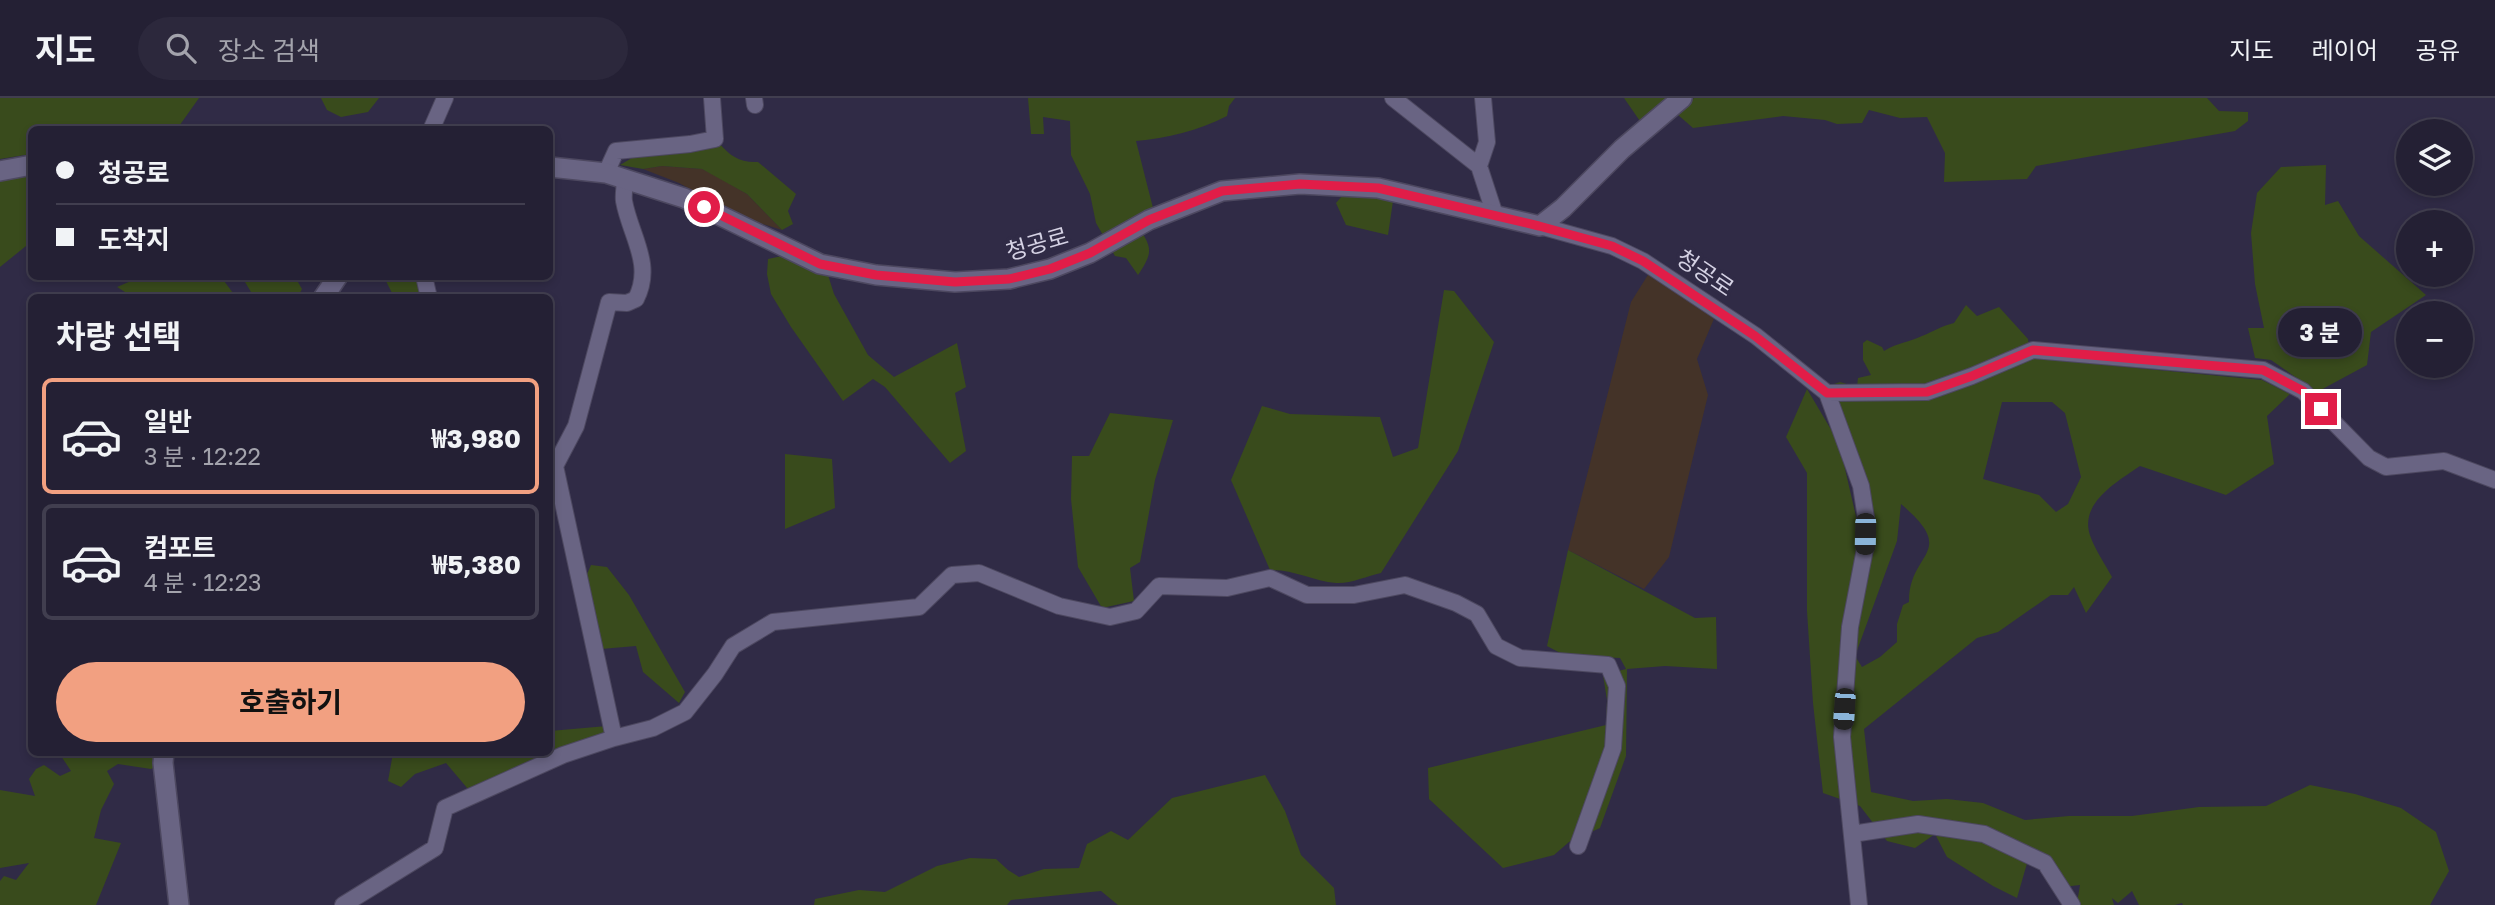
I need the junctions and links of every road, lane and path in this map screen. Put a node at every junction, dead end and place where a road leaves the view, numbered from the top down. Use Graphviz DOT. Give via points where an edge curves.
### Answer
graph roads {
  1 [pos="445,98"];
  2 [pos="712,98"];
  3 [pos="1394,98"];
  4 [pos="1483,98"];
  5 [pos="1682,98"];
  6 [pos="433,126"];
  7 [pos="28,166"];
  8 [pos="1479,166"];
  9 [pos="553,167"];
  10 [pos="0,171"];
  11 [pos="616,176"];
  12 [pos="1494,215"];
  13 [pos="1539,226"];
  14 [pos="1827,393"];
  15 [pos="553,461"];
  16 [pos="553,467"];
  17 [pos="2495,480"];
  18 [pos="614,738"];
  19 [pos="164,756"];
  20 [pos="1852,834"];
  21 [pos="1578,846"];
  22 [pos="179,905"];
  23 [pos="343,905"];
  24 [pos="1859,905"];
  25 [pos="2072,905"];
  1 -- 6 [label="street"];
  2 -- 11 [label="street" via="715,139 615,151"];
  3 -- 8 [label="street"];
  4 -- 8 [label="street" via="1487,142"];
  5 -- 13 [label="street"];
  7 -- 10 [label="street"];
  8 -- 12 [label="street"];
  9 -- 11 [label="street, 청공로"];
  11 -- 12 [label="street, 청공로" via="684,198 820,264 876,275 955,282 1009,279 1050,269 1149,220 1222,191 1300,184 1378,188"];
  11 -- 15 [label="street" via="643,256 639,292 627,303 609,302 576,426"];
  12 -- 13 [label="street, 청공로"];
  13 -- 14 [label="street, 청공로" via="1612,246 1643,261 1755,336"];
  14 -- 17 [label="street" via="1927,392 2033,350 2263,370 2303,391 2369,458 2386,467 2444,461"];
  14 -- 20 [label="street" via="1861,486 1866,518 1865,549 1850,626 1842,737"];
  16 -- 18 [label="street"];
  18 -- 21 [label="street" via="653,728 685,712 733,646 773,622 919,607 952,575 979,573 1059,606 1110,617 1136,611 1158,586 1227,588 1270,578 1307,594 1354,595 1405,585 1477,614 1496,646 1520,658 1608,664 1617,686 1613,748"];
  18 -- 23 [label="street" via="563,755 446,808 435,848"];
  19 -- 22 [label="street"];
  20 -- 24 [label="street"];
  20 -- 25 [label="street" via="1918,824 1984,834 2045,863"];
}
